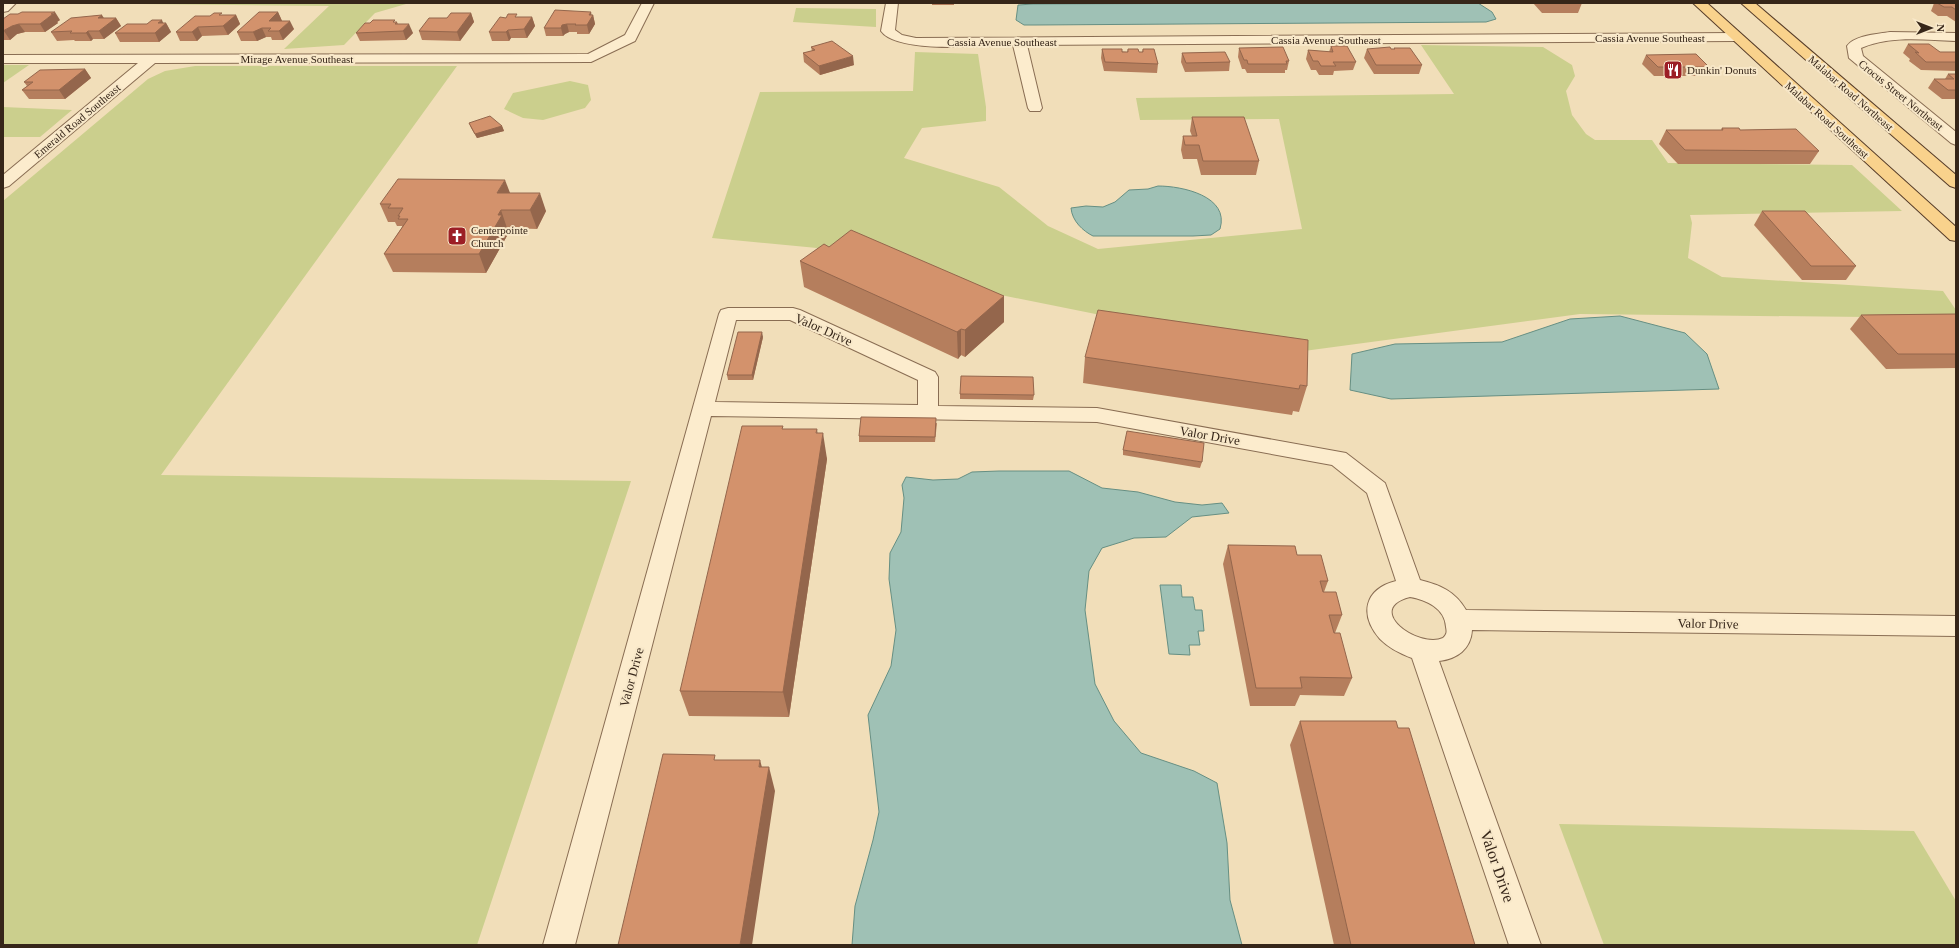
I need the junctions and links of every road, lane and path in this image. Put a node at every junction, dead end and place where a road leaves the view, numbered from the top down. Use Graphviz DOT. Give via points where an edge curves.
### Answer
graph roads {
  1 [pos="10,3"];
  2 [pos="648,3"];
  3 [pos="892,3"];
  4 [pos="1699,3"];
  5 [pos="1746,3"];
  6 [pos="3,8"];
  7 [pos="1735,37"];
  8 [pos="1956,37"];
  9 [pos="1019,42"];
  10 [pos="3,59"];
  11 [pos="151,59"];
  12 [pos="1035,108"];
  13 [pos="1956,140"];
  14 [pos="3,183"];
  15 [pos="1956,183"];
  16 [pos="1956,236"];
  17 [pos="702,409"];
  18 [pos="928,412"];
  19 [pos="1410,587"];
  20 [pos="1460,620"];
  21 [pos="1956,626"];
  22 [pos="1423,651"];
  23 [pos="559,945"];
  24 [pos="1525,945"];
  1 -- 6 [label="street"];
  2 -- 11 [label="street, Mirage Avenue Southeast" via="630,38 590,58"];
  3 -- 9 [label="street, Cassia Avenue Southeast" via="888,31 898,38 916,42"];
  4 -- 7 [label="main road, Malabar Road Southeast"];
  5 -- 15 [label="main road, Malabar Road Northeast"];
  7 -- 9 [label="street, Cassia Avenue Southeast"];
  7 -- 16 [label="main road, Malabar Road Southeast"];
  8 -- 13 [label="street, Crocus Street Northeast" via="1885,37 1866,39 1854,46 1856,58"];
  9 -- 12 [label="street"];
  10 -- 11 [label="street, Mirage Avenue Southeast"];
  11 -- 14 [label="street, Emerald Road Southeast"];
  17 -- 18 [label="street, Valor Drive"];
  17 -- 18 [label="street, Valor Drive" via="728,314 793,314 928,377"];
  17 -- 23 [label="street, Valor Drive"];
  18 -- 19 [label="street, Valor Drive" via="1097,415 1338,458 1377,489"];
  19 -- 20 [label="street" via="1431,592 1444,600 1454,609"];
  19 -- 22 [label="street" via="1393,590 1385,595 1378,612 1381,622 1398,641 1410,648"];
  20 -- 21 [label="street, Valor Drive"];
  20 -- 22 [label="street" via="1460,631 1448,648 1437,652"];
  22 -- 24 [label="street, Valor Drive"];
}
